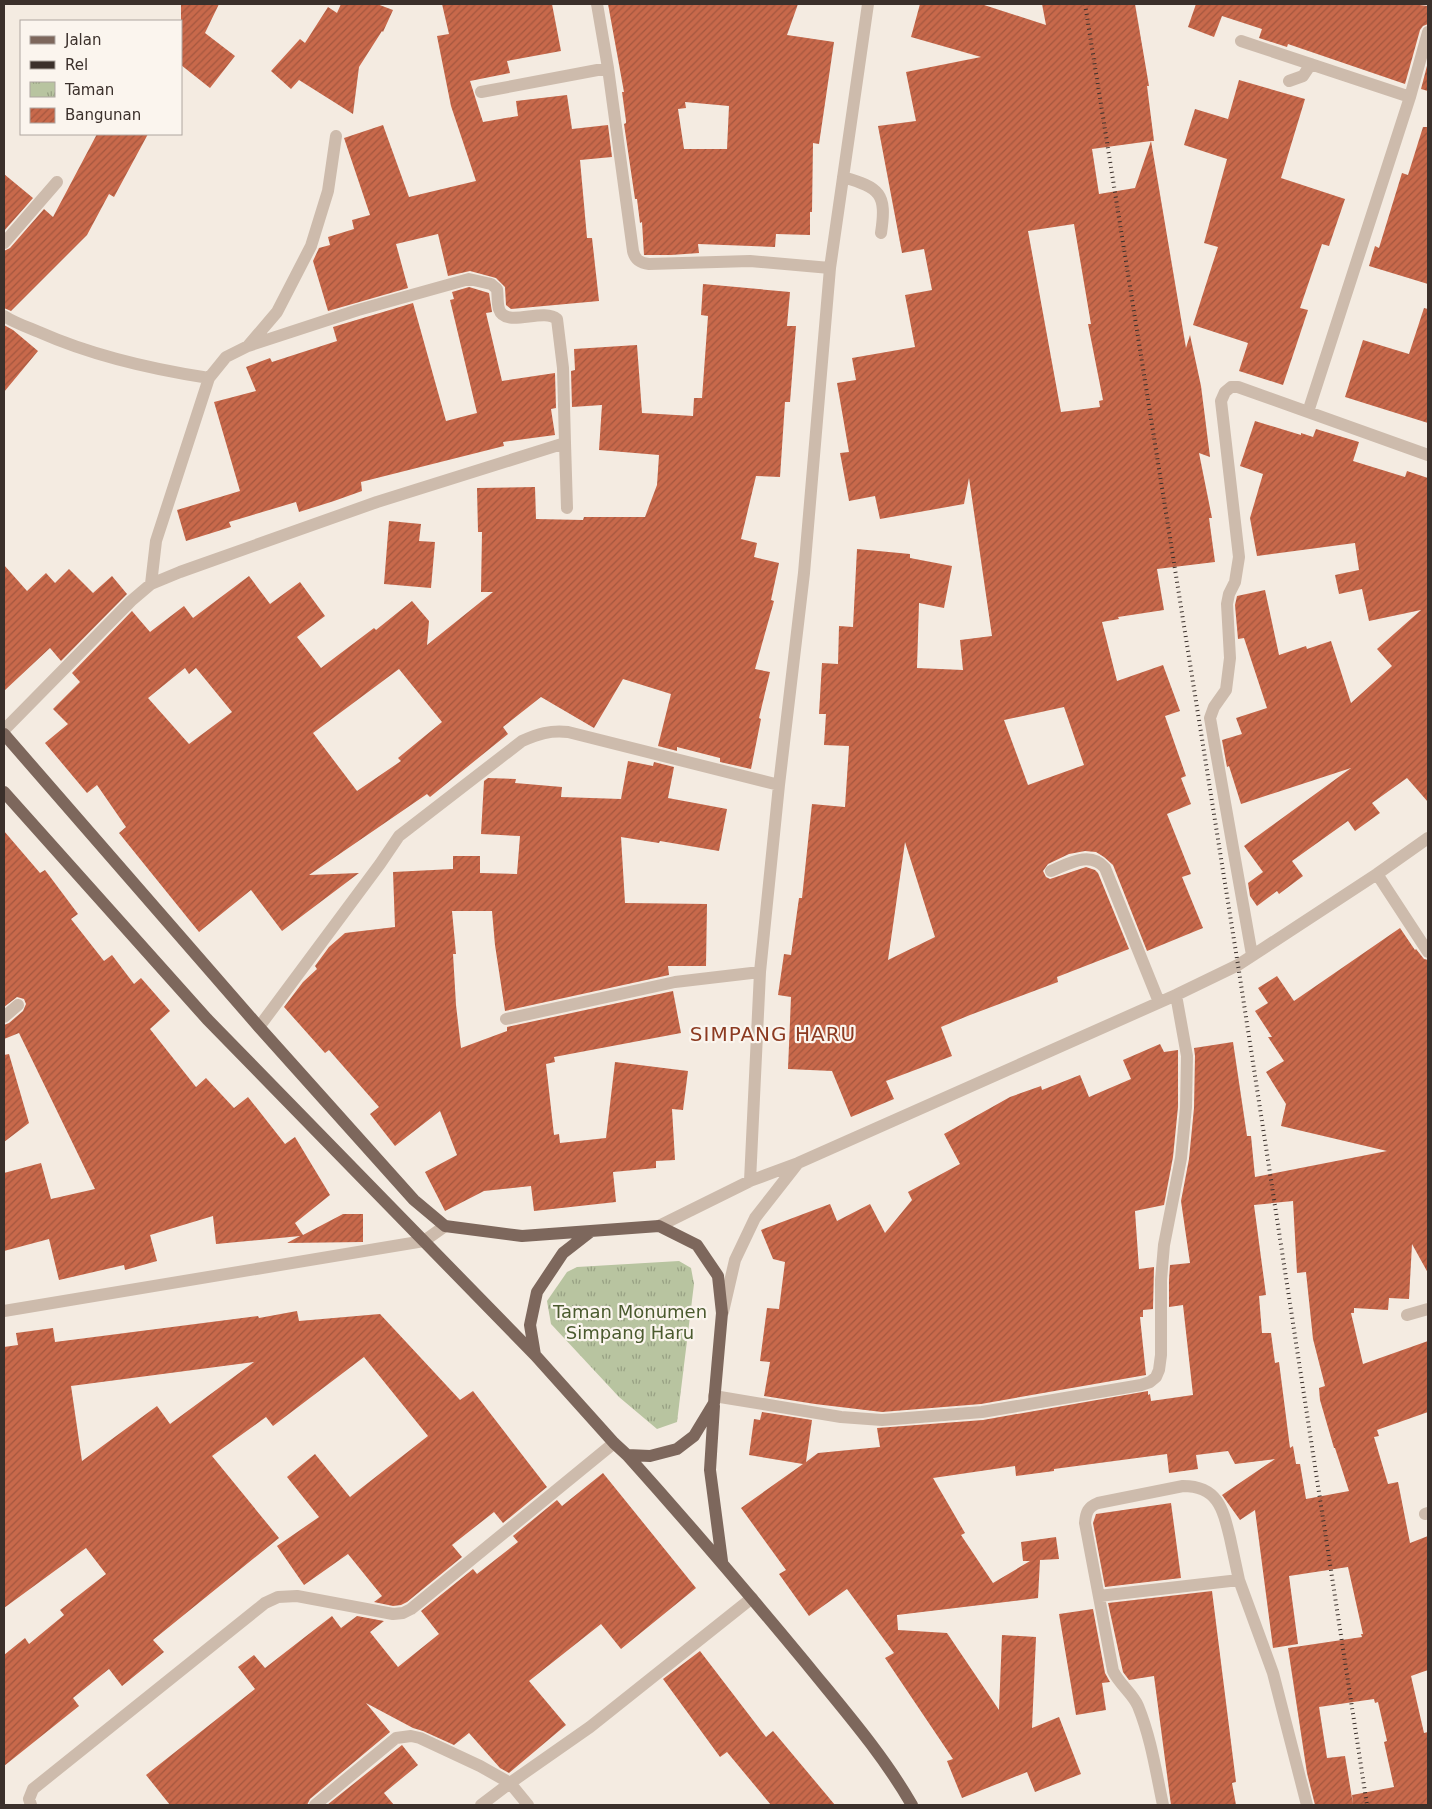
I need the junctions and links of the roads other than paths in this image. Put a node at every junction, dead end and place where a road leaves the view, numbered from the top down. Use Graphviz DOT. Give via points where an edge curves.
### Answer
graph roads {
  1 [pos="597,4"];
  2 [pos="868,4"];
  3 [pos="1428,32"];
  4 [pos="1241,41"];
  5 [pos="1311,64"];
  6 [pos="608,68"];
  7 [pos="1289,81"];
  8 [pos="481,92"];
  9 [pos="1410,97"];
  10 [pos="336,136"];
  11 [pos="843,177"];
  12 [pos="57,182"];
  13 [pos="881,233"];
  14 [pos="4,243"];
  15 [pos="830,268"];
  16 [pos="4,316"];
  17 [pos="248,346"];
  18 [pos="209,378"];
  19 [pos="1308,412"];
  20 [pos="565,443"];
  21 [pos="1428,454"];
  22 [pos="567,508"];
  23 [pos="151,584"];
  24 [pos="4,730"];
  25 [pos="4,734"];
  26 [pos="779,785"];
  27 [pos="4,792"];
  28 [pos="1428,838"];
  29 [pos="1051,871"];
  30 [pos="1377,874"];
  31 [pos="1428,952"];
  32 [pos="1252,955"];
  33 [pos="760,972"];
  34 [pos="1176,995"];
  35 [pos="1159,1002"];
  36 [pos="18,1006"];
  37 [pos="4,1018"];
  38 [pos="506,1019"];
  39 [pos="259,1028"];
  40 [pos="798,1163"];
  41 [pos="750,1181"];
  42 [pos="445,1226"];
  43 [pos="659,1226"];
  44 [pos="590,1232"];
  45 [pos="424,1241"];
  46 [pos="1428,1309"];
  47 [pos="4,1311"];
  48 [pos="722,1313"];
  49 [pos="1407,1315"];
  50 [pos="535,1355"];
  51 [pos="714,1400"];
  52 [pos="614,1444"];
  53 [pos="627,1455"];
  54 [pos="722,1561"];
  55 [pos="1239,1580"];
  56 [pos="1099,1596"];
  57 [pos="752,1598"];
  58 [pos="510,1783"];
  59 [pos="31,1805"];
  60 [pos="315,1805"];
  61 [pos="481,1805"];
  62 [pos="528,1805"];
  63 [pos="912,1805"];
  64 [pos="1163,1805"];
  65 [pos="1307,1805"];
  1 -- 6 [label="street"];
  2 -- 11 [label="street"];
  3 -- 9 [label="street"];
  4 -- 5 [label="street"];
  5 -- 7 [label="street" via="1303,76"];
  5 -- 9 [label="street"];
  6 -- 8 [label="street"];
  6 -- 15 [label="street" via="632,251 637,260 643,264 750,262"];
  9 -- 19 [label="street"];
  10 -- 17 [label="street" via="328,191 311,246 277,312"];
  11 -- 13 [label="street" via="875,190 883,206"];
  11 -- 15 [label="street"];
  12 -- 14 [label="street"];
  15 -- 26 [label="street" via="804,573"];
  16 -- 18 [label="street" via="99,355 158,370"];
  17 -- 18 [label="street" via="226,357"];
  17 -- 20 [label="street" via="468,279 490,284 497,290 499,311 505,317 547,314 557,319 564,368"];
  18 -- 23 [label="street" via="156,541"];
  19 -- 21 [label="street"];
  19 -- 32 [label="street" via="1238,387 1231,387 1221,400 1239,557 1227,604 1230,658 1226,690 1210,718"];
  20 -- 22 [label="street"];
  20 -- 23 [label="street" via="377,502"];
  23 -- 24 [label="street"];
  25 -- 39 [label="main road"];
  26 -- 33 [label="street"];
  26 -- 39 [label="street" via="568,732 553,730 522,741 399,836"];
  27 -- 45 [label="main road" via="207,1019"];
  28 -- 30 [label="street"];
  29 -- 35 [label="street" via="1090,858 1105,868"];
  30 -- 31 [label="street"];
  30 -- 32 [label="street"];
  32 -- 34 [label="street"];
  33 -- 38 [label="street" via="675,982"];
  33 -- 41 [label="street"];
  34 -- 35 [label="street"];
  34 -- 51 [label="street" via="1187,1056 1186,1107 1181,1158 1164,1245 1161,1355 1156,1377 1141,1385 982,1412 882,1420"];
  35 -- 40 [label="street"];
  36 -- 37 [label="street"];
  39 -- 42 [label="main road" via="414,1200"];
  40 -- 41 [label="street"];
  40 -- 48 [label="street" via="755,1218 735,1260"];
  41 -- 43 [label="street"];
  42 -- 44 [label="main road" via="522,1236"];
  42 -- 45 [label="street"];
  43 -- 44 [label="main road"];
  43 -- 48 [label="main road" via="697,1245 718,1276"];
  44 -- 50 [label="main road" via="563,1253 537,1292 530,1325"];
  45 -- 47 [label="street"];
  45 -- 50 [label="main road"];
  46 -- 49 [label="street"];
  48 -- 51 [label="main road"];
  50 -- 52 [label="main road"];
  51 -- 53 [label="main road" via="694,1436 677,1449 650,1456"];
  51 -- 54 [label="main road" via="710,1470"];
  52 -- 53 [label="main road"];
  52 -- 59 [label="street" via="411,1610 393,1614 297,1596 278,1597 265,1603 32,1789"];
  53 -- 54 [label="main road"];
  54 -- 57 [label="main road"];
  55 -- 56 [label="street"];
  55 -- 56 [label="street" via="1224,1512 1216,1499 1203,1489 1184,1486 1090,1506 1085,1523"];
  55 -- 65 [label="street" via="1273,1673"];
  56 -- 64 [label="street" via="1113,1671 1137,1704 1152,1748"];
  57 -- 58 [label="street" via="590,1727"];
  57 -- 63 [label="main road" via="861,1730 894,1774"];
  58 -- 60 [label="street" via="411,1736 396,1738"];
  58 -- 61 [label="street"];
  58 -- 62 [label="street"];
}
